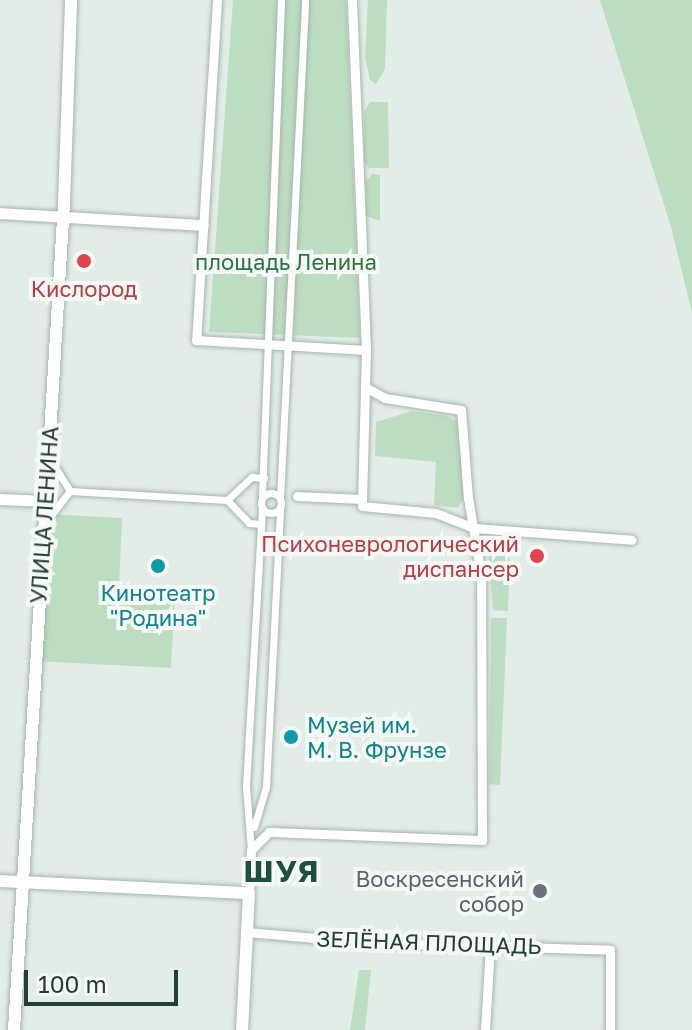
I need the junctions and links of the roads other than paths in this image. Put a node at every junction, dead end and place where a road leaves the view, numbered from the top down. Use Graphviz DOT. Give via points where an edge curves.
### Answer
graph roads {
  1 [pos="71,0"];
  2 [pos="217,0"];
  3 [pos="281,0"];
  4 [pos="305,0"];
  5 [pos="352,0"];
  6 [pos="0,213"];
  7 [pos="63,217"];
  8 [pos="203,225"];
  9 [pos="269,345"];
  10 [pos="289,345"];
  11 [pos="366,350"];
  12 [pos="367,388"];
  13 [pos="55,467"];
  14 [pos="264,478"];
  15 [pos="70,491"];
  16 [pos="262,496"];
  17 [pos="297,496"];
  18 [pos="280,498"];
  19 [pos="0,499"];
  20 [pos="227,500"];
  21 [pos="46,501"];
  22 [pos="362,502"];
  23 [pos="280,507"];
  24 [pos="262,508"];
  25 [pos="51,515"];
  26 [pos="260,524"];
  27 [pos="474,528"];
  28 [pos="632,540"];
  29 [pos="253,831"];
  30 [pos="251,850"];
  31 [pos="0,881"];
  32 [pos="23,882"];
  33 [pos="249,893"];
  34 [pos="247,932"];
  35 [pos="490,945"];
  36 [pos="14,1030"];
  37 [pos="242,1030"];
  38 [pos="485,1030"];
  39 [pos="610,1030"];
  1 -- 7 [label="main road, УЛИЦА ЛЕНИНА"];
  2 -- 8 [label="street"];
  3 -- 9 [label="street"];
  4 -- 10 [label="street"];
  5 -- 11 [label="street"];
  6 -- 7 [label="street"];
  7 -- 8 [label="street"];
  7 -- 21 [label="main road, УЛИЦА ЛЕНИНА"];
  8 -- 9 [label="street" via="196,340"];
  9 -- 10 [label="street"];
  9 -- 14 [label="street"];
  10 -- 11 [label="street"];
  10 -- 18 [label="street"];
  11 -- 12 [label="street"];
  12 -- 22 [label="street"];
  12 -- 27 [label="street" via="385,398 461,410"];
  13 -- 15 [label="street"];
  14 -- 16 [label="street"];
  14 -- 20 [label="street" via="252,477"];
  15 -- 20 [label="street"];
  15 -- 25 [label="street"];
  16 -- 18 [label="street" via="272,492"];
  16 -- 24 [label="street"];
  17 -- 22 [label="street"];
  18 -- 23 [label="street"];
  19 -- 21 [label="street"];
  20 -- 26 [label="street" via="249,523"];
  21 -- 32 [label="main road, УЛИЦА ЛЕНИНА"];
  22 -- 27 [label="street" via="436,513"];
  23 -- 24 [label="street" via="271,513"];
  23 -- 29 [label="street" via="266,787"];
  24 -- 26 [label="street"];
  26 -- 29 [label="street" via="246,786"];
  27 -- 28 [label="street"];
  27 -- 30 [label="street" via="481,574 482,840 269,832"];
  29 -- 30 [label="street"];
  30 -- 33 [label="street"];
  31 -- 32 [label="main road"];
  32 -- 33 [label="main road"];
  32 -- 36 [label="main road, УЛИЦА ЛЕНИНА"];
  33 -- 34 [label="main road"];
  34 -- 35 [label="street, ЗЕЛЁНАЯ ПЛОЩАДЬ"];
  34 -- 37 [label="main road"];
  35 -- 38 [label="street"];
  35 -- 39 [label="street, ЗЕЛЁНАЯ ПЛОЩАДЬ" via="610,950"];
}
